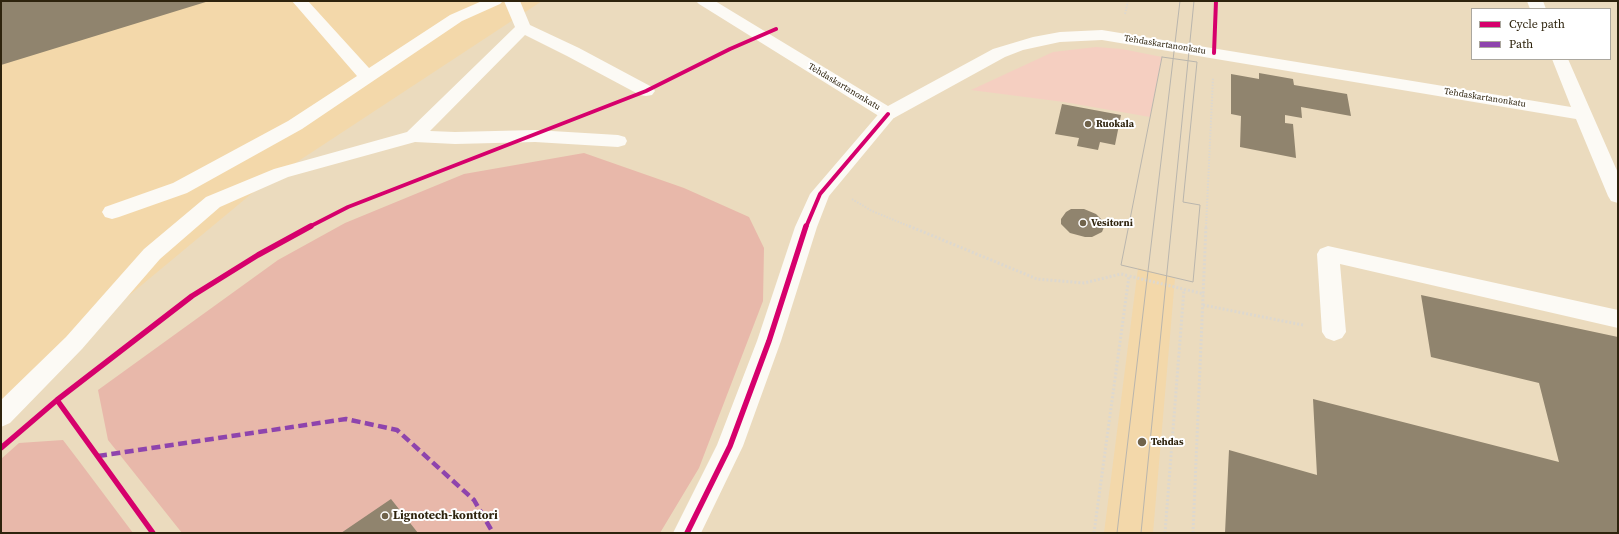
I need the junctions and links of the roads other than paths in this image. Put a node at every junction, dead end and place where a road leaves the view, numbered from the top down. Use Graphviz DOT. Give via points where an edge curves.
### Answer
graph roads {
  1 [pos="300,1"];
  2 [pos="495,1"];
  3 [pos="512,1"];
  4 [pos="704,1"];
  5 [pos="523,28"];
  6 [pos="1560,60"];
  7 [pos="367,76"];
  8 [pos="646,90"];
  9 [pos="888,114"];
  10 [pos="1584,115"];
  11 [pos="414,136"];
  12 [pos="618,141"];
  13 [pos="1618,196"];
  14 [pos="112,212"];
  15 [pos="1618,319"];
  16 [pos="1334,332"];
  17 [pos="1,416"];
  18 [pos="687,533"];
  1 -- 7 [label="street"];
  2 -- 7 [label="street" via="456,18"];
  3 -- 5 [label="street"];
  4 -- 9 [label="street, Tehdaskartanonkatu"];
  5 -- 8 [label="street"];
  5 -- 11 [label="street"];
  6 -- 10 [label="street"];
  7 -- 14 [label="street" via="295,125 180,188"];
  9 -- 10 [label="street, Tehdaskartanonkatu" via="999,53 1017,46 1060,37 1102,36"];
  9 -- 18 [label="street" via="820,194 806,227 769,341 730,446"];
  10 -- 13 [label="street"];
  11 -- 12 [label="street" via="534,136"];
  11 -- 17 [label="street" via="281,174 213,202 152,254 74,343"];
  15 -- 16 [label="street" via="1328,254"];
}
